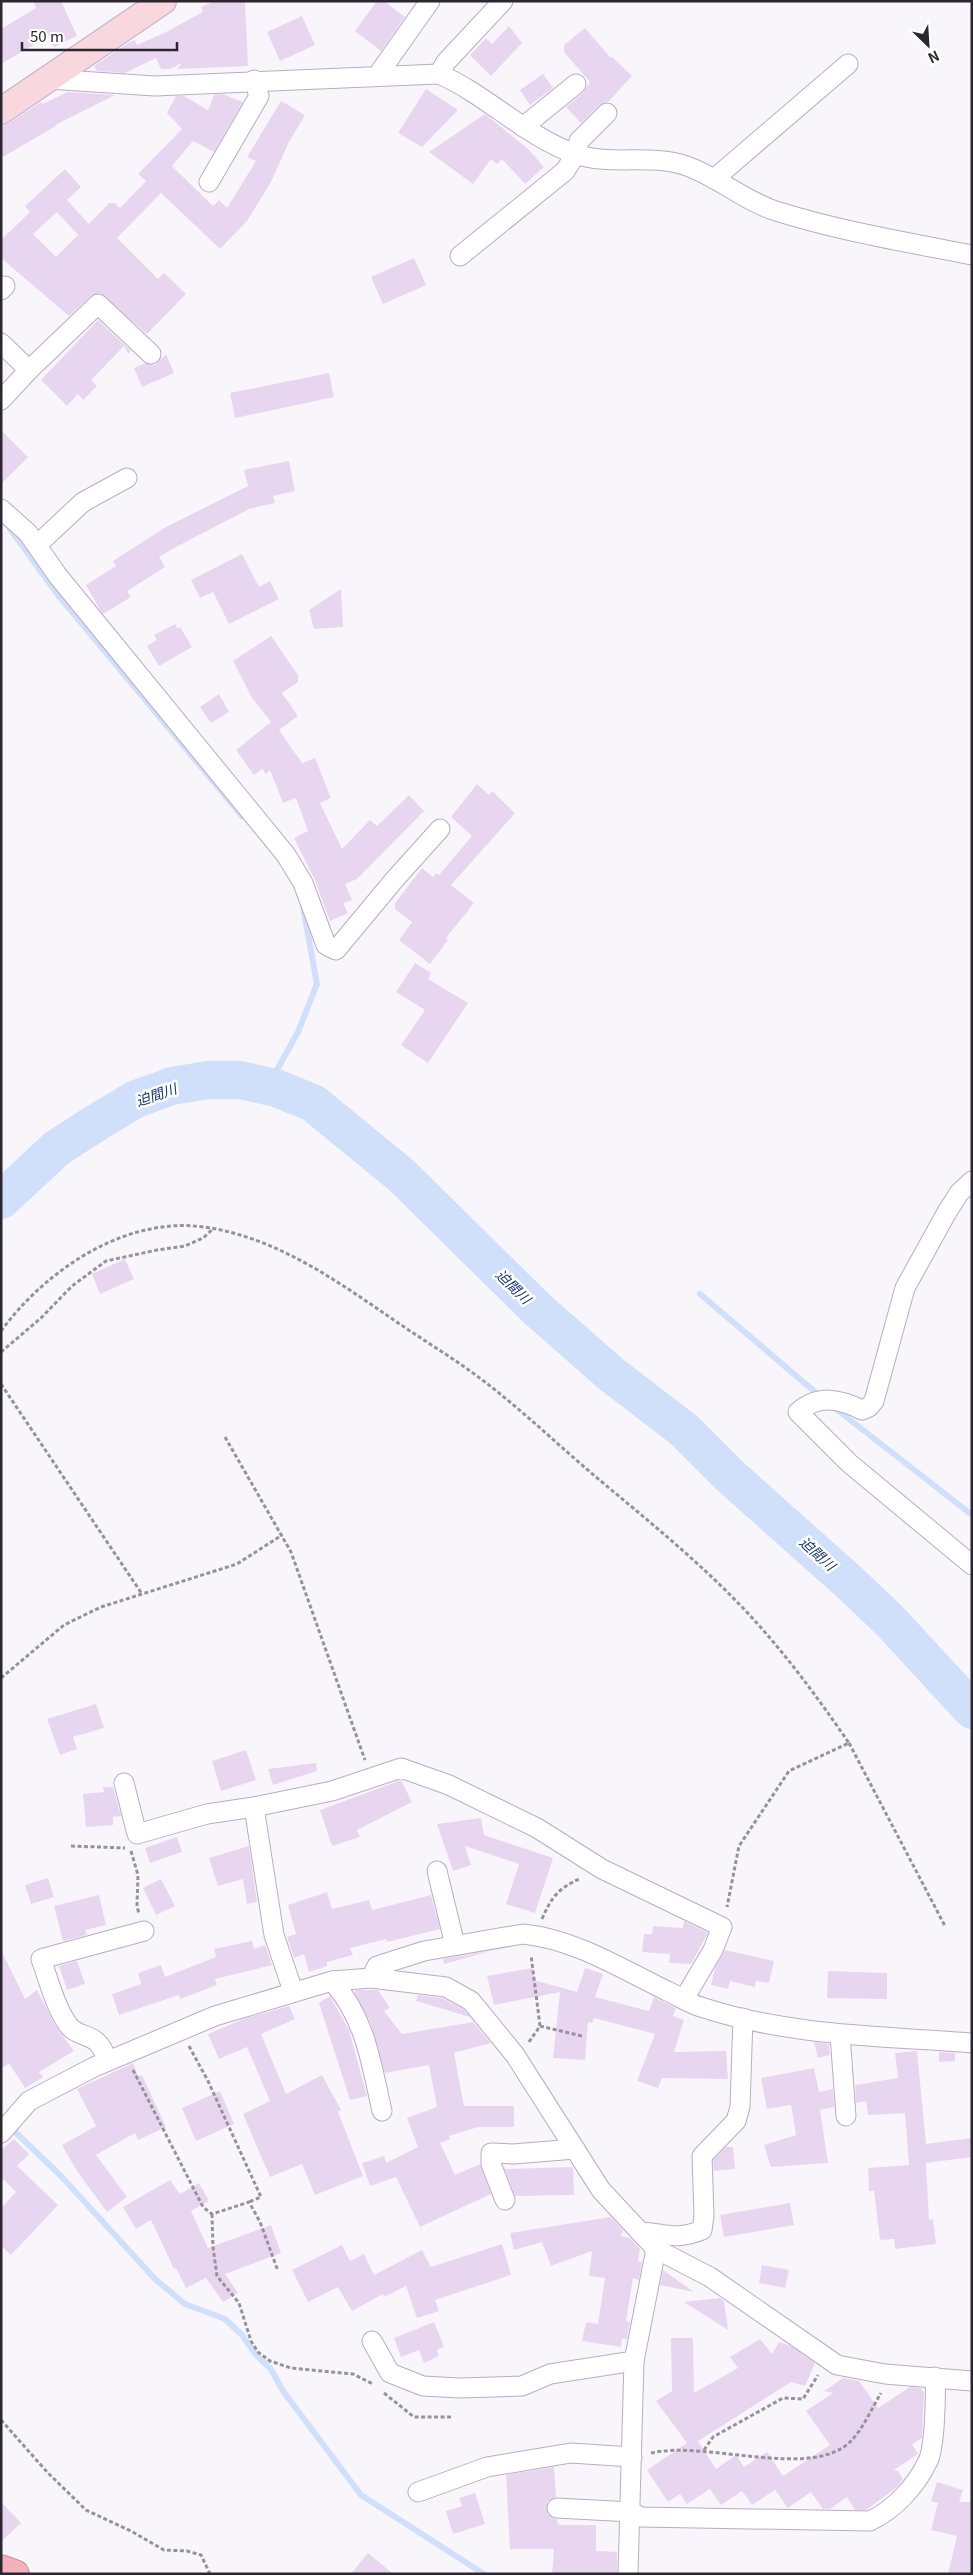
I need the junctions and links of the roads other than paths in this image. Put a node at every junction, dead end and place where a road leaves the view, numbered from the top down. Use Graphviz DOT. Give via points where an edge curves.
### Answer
graph roads {
  1 [pos="163,1"];
  2 [pos="430,1"];
  3 [pos="503,1"];
  4 [pos="848,64"];
  5 [pos="438,74"];
  6 [pos="377,76"];
  7 [pos="48,79"];
  8 [pos="254,80"];
  9 [pos="576,84"];
  10 [pos="1,111"];
  11 [pos="607,113"];
  12 [pos="523,127"];
  13 [pos="576,154"];
  14 [pos="714,180"];
  15 [pos="209,182"];
  16 [pos="972,255"];
  17 [pos="460,256"];
  18 [pos="1,343"];
  19 [pos="151,354"];
  20 [pos="29,370"];
  21 [pos="1,400"];
  22 [pos="127,478"];
  23 [pos="1,509"];
  24 [pos="37,545"];
  25 [pos="440,829"];
  26 [pos="972,1181"];
  27 [pos="972,1564"];
  28 [pos="124,1783"];
  29 [pos="254,1807"];
  30 [pos="437,1871"];
  31 [pos="144,1931"];
  32 [pos="455,1945"];
  33 [pos="371,1978"];
  34 [pos="332,1981"];
  35 [pos="293,1991"];
  36 [pos="684,1999"];
  37 [pos="743,2018"];
  38 [pos="840,2035"];
  39 [pos="972,2043"];
  40 [pos="107,2061"];
  41 [pos="382,2111"];
  42 [pos="846,2116"];
  43 [pos="1,2133"];
  44 [pos="575,2149"];
  45 [pos="505,2200"];
  46 [pos="640,2232"];
  47 [pos="656,2249"];
  48 [pos="372,2341"];
  49 [pos="634,2361"];
  50 [pos="935,2377"];
  51 [pos="972,2381"];
  52 [pos="632,2457"];
  53 [pos="418,2492"];
  54 [pos="557,2508"];
  55 [pos="630,2512"];
  56 [pos="1,2569"];
  57 [pos="15,2574"];
  58 [pos="628,2574"];
  1 -- 7 [label="street"];
  2 -- 6 [label="street"];
  3 -- 5 [label="street"];
  4 -- 14 [label="street"];
  5 -- 6 [label="street"];
  5 -- 12 [label="street" via="462,84"];
  6 -- 8 [label="street"];
  7 -- 8 [label="street" via="154,86"];
  7 -- 10 [label="street"];
  8 -- 15 [label="street" via="259,96"];
  9 -- 12 [label="street"];
  11 -- 13 [label="street" via="579,141"];
  12 -- 13 [label="street"];
  13 -- 14 [label="street" via="596,159 684,165"];
  13 -- 17 [label="street" via="565,171"];
  14 -- 16 [label="street" via="774,211"];
  18 -- 20 [label="street"];
  19 -- 20 [label="street" via="98,304"];
  20 -- 21 [label="street"];
  22 -- 24 [label="street" via="83,502"];
  23 -- 24 [label="street"];
  24 -- 25 [label="street" via="58,576 286,855 303,883 326,945 336,950"];
  26 -- 27 [label="street" via="959,1193 905,1288 874,1401 862,1410 843,1400 832,1399 805,1406 798,1412 849,1463"];
  28 -- 29 [label="street" via="137,1834 207,1814"];
  29 -- 35 [label="street" via="274,1935"];
  29 -- 36 [label="street" via="332,1791 401,1768 441,1781 537,1828 598,1867 722,1927 714,1950"];
  30 -- 32 [label="street"];
  31 -- 40 [label="street" via="41,1959 61,2015 72,2029 93,2037"];
  32 -- 33 [label="street" via="376,1966"];
  32 -- 36 [label="street" via="533,1935 572,1945"];
  33 -- 34 [label="street"];
  33 -- 44 [label="street" via="446,1987 472,2002 518,2059"];
  34 -- 35 [label="street"];
  34 -- 41 [label="street" via="366,2038"];
  35 -- 40 [label="street" via="215,2016"];
  36 -- 37 [label="street" via="700,2007"];
  37 -- 38 [label="street"];
  37 -- 46 [label="street" via="740,2107 736,2121 702,2156 702,2230 689,2236 670,2237 656,2232"];
  38 -- 39 [label="street"];
  38 -- 42 [label="street"];
  40 -- 43 [label="street" via="29,2102"];
  44 -- 45 [label="street" via="491,2153 491,2164"];
  44 -- 46 [label="street" via="601,2190"];
  46 -- 47 [label="street"];
  47 -- 49 [label="street"];
  47 -- 50 [label="street" via="710,2277 836,2366 885,2374"];
  48 -- 49 [label="street" via="390,2373 423,2386 522,2386 550,2374"];
  49 -- 52 [label="street"];
  50 -- 51 [label="street"];
  50 -- 55 [label="street" via="936,2400 929,2460 903,2498 887,2513 870,2521 641,2517"];
  52 -- 53 [label="street" via="571,2453 487,2467"];
  52 -- 55 [label="street"];
  54 -- 55 [label="street"];
  55 -- 58 [label="street"];
  56 -- 57 [label="main road"];
}
